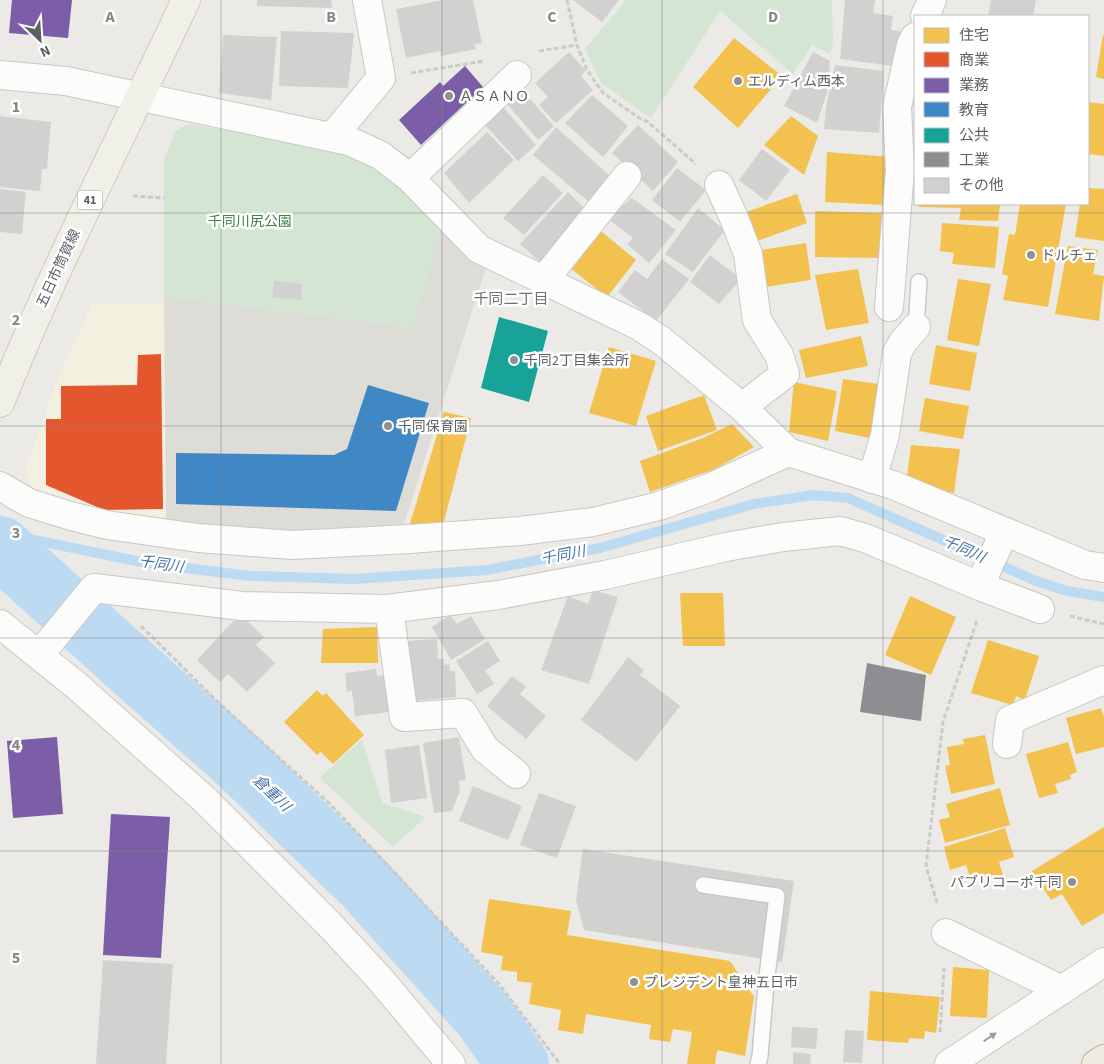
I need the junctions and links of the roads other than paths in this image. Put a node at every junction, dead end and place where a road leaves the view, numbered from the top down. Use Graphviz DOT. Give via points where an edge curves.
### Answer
graph roads {
  1 [pos="186,0"];
  2 [pos="367,0"];
  3 [pos="932,0"];
  4 [pos="925,15"];
  5 [pos="914,40"];
  6 [pos="0,75"];
  7 [pos="517,75"];
  8 [pos="139,95"];
  9 [pos="332,137"];
  10 [pos="627,176"];
  11 [pos="410,178"];
  12 [pos="719,185"];
  13 [pos="544,280"];
  14 [pos="919,282"];
  15 [pos="889,307"];
  16 [pos="916,327"];
  17 [pos="0,403"];
  18 [pos="742,407"];
  19 [pos="788,452"];
  20 [pos="872,479"];
  21 [pos="0,486"];
  22 [pos="1002,538"];
  23 [pos="1104,568"];
  24 [pos="984,585"];
  25 [pos="389,609"];
  26 [pos="1040,609"];
  27 [pos="0,624"];
  28 [pos="45,647"];
  29 [pos="1104,680"];
  30 [pos="1007,744"];
  31 [pos="516,774"];
  32 [pos="703,885"];
  33 [pos="946,933"];
  34 [pos="1104,962"];
  35 [pos="1062,990"];
  36 [pos="1104,1059"];
  37 [pos="451,1064"];
  38 [pos="758,1064"];
  39 [pos="949,1064"];
  40 [pos="1096,1064"];
  1 -- 8 [label="main road, 五日市筒賀線 / 41"];
  2 -- 9 [label="street" via="381,78"];
  3 -- 4 [label="street"];
  5 -- 15 [label="street" via="897,107 900,170"];
  6 -- 8 [label="street" via="66,81"];
  7 -- 11 [label="street"];
  8 -- 9 [label="street"];
  8 -- 17 [label="main road, 五日市筒賀線 / 41" via="21,350"];
  9 -- 11 [label="street" via="380,155"];
  10 -- 13 [label="street"];
  11 -- 13 [label="street" via="479,249"];
  12 -- 18 [label="street" via="748,254 757,320 779,355 785,374"];
  13 -- 18 [label="street" via="639,326"];
  14 -- 16 [label="lane"];
  16 -- 20 [label="street" via="897,353 885,435"];
  18 -- 19 [label="street"];
  19 -- 20 [label="street"];
  19 -- 21 [label="street" via="709,488 659,506 593,522 409,540 292,545 198,538 107,525 71,516 30,503"];
  20 -- 22 [label="street" via="893,485"];
  22 -- 23 [label="street"];
  22 -- 24 [label="street"];
  24 -- 25 [label="street" via="840,531 726,547 498,595"];
  24 -- 26 [label="street"];
  25 -- 28 [label="street" via="242,606 94,588"];
  25 -- 31 [label="street" via="404,717 464,713 485,749"];
  27 -- 28 [label="street"];
  28 -- 37 [label="street" via="84,692 204,799 328,923"];
  29 -- 30 [label="street" via="1010,720"];
  32 -- 38 [label="lane" via="777,896"];
  33 -- 35 [label="street"];
  34 -- 35 [label="street"];
  39 -- 35 [label="street, one-way"];
  36 -- 40 [label="highway"];
}
